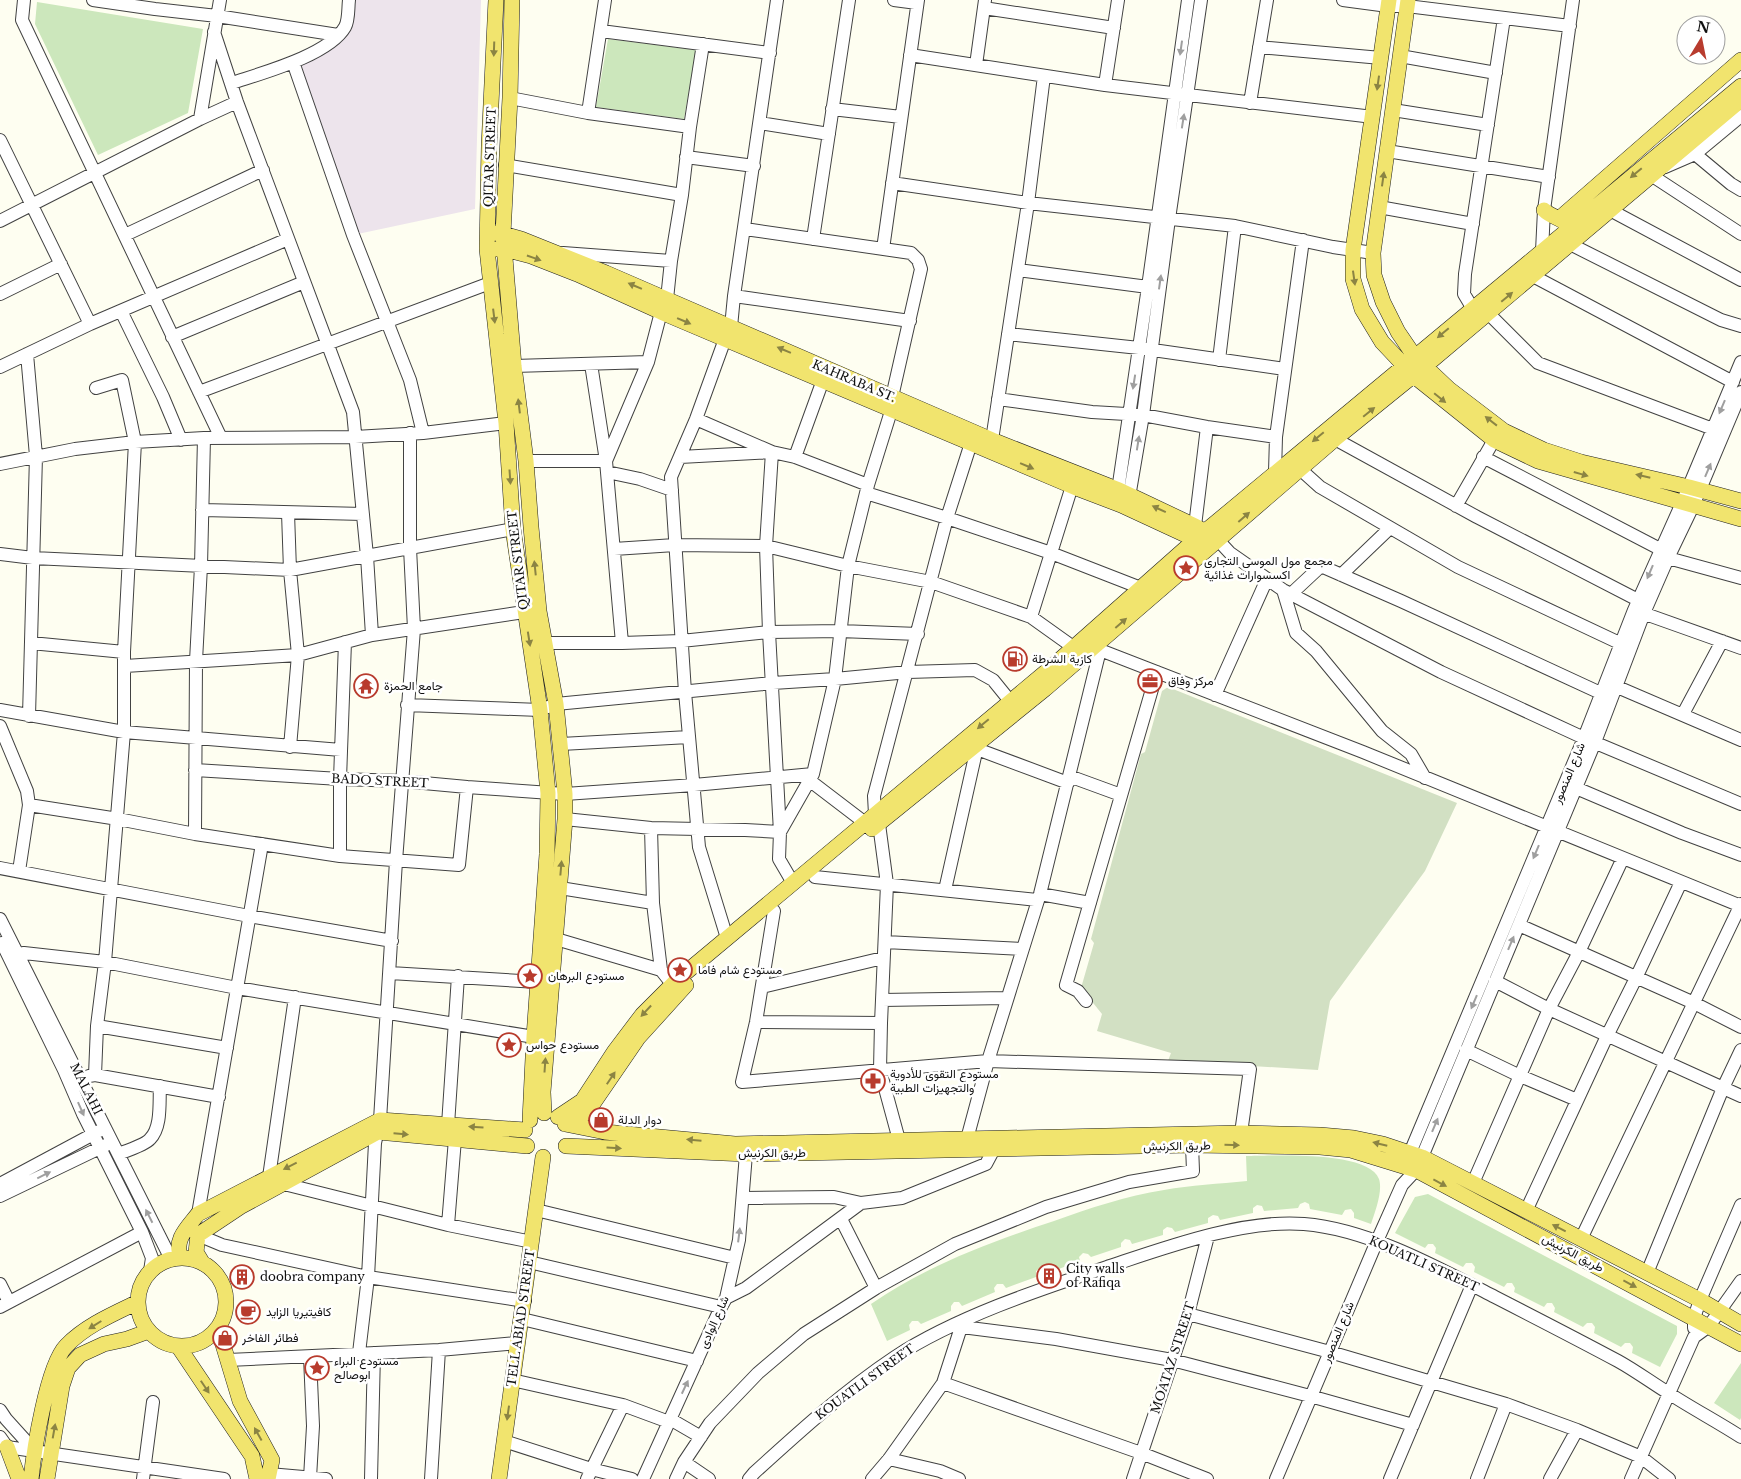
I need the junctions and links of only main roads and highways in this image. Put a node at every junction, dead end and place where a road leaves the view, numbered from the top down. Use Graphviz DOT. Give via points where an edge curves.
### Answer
graph roads {
  1 [pos="496,0"];
  2 [pos="512,0"];
  3 [pos="1389,3"];
  4 [pos="1407,3"];
  5 [pos="1741,60"];
  6 [pos="493,85"];
  7 [pos="1741,86"];
  8 [pos="510,92"];
  9 [pos="1741,100"];
  10 [pos="507,145"];
  11 [pos="489,146"];
  12 [pos="1683,149"];
  13 [pos="1544,210"];
  14 [pos="1565,223"];
  15 [pos="487,233"];
  16 [pos="503,234"];
  17 [pos="487,249"];
  18 [pos="504,249"];
  19 [pos="664,306"];
  20 [pos="728,333"];
  21 [pos="1414,366"];
  22 [pos="892,403"];
  23 [pos="990,445"];
  24 [pos="1123,499"];
  25 [pos="1741,501"];
  26 [pos="1741,519"];
  27 [pos="1205,537"];
  28 [pos="1097,642"];
  29 [pos="1077,652"];
  30 [pos="873,820"];
  31 [pos="550,918"];
  32 [pos="545,1121"];
  33 [pos="379,1126"];
  34 [pos="967,1144"];
  35 [pos="527,1146"];
  36 [pos="566,1146"];
  37 [pos="542,1157"];
  38 [pos="1413,1161"];
  39 [pos="237,1201"];
  40 [pos="176,1259"];
  41 [pos="202,1262"];
  42 [pos="138,1302"];
  43 [pos="1741,1324"];
  44 [pos="218,1328"];
  45 [pos="149,1331"];
  46 [pos="1741,1344"];
  47 [pos="178,1346"];
  48 [pos="3,1442"];
  49 [pos="263,1478"];
  50 [pos="19,1479"];
  51 [pos="31,1479"];
  52 [pos="47,1479"];
  53 [pos="499,1479"];
  1 -- 6 [label="main road, QITAR STREET, one-way"];
  2 -- 8 [label="main road, QITAR STREET"];
  3 -- 21 [label="main road, one-way" via="1353,250 1353,279 1362,309 1382,342"];
  21 -- 4 [label="main road, one-way" via="1382,302 1374,276 1373,253"];
  5 -- 14 [label="main road"];
  6 -- 8 [label="main road"];
  6 -- 11 [label="main road, QITAR STREET"];
  7 -- 12 [label="main road"];
  8 -- 10 [label="main road, QITAR STREET"];
  9 -- 12 [label="main road"];
  10 -- 11 [label="main road"];
  10 -- 16 [label="main road, QITAR STREET"];
  11 -- 15 [label="main road, QITAR STREET"];
  12 -- 14 [label="main road, one-way"];
  21 -- 12 [label="main road, one-way" via="1488,313"];
  13 -- 14 [label="main road"];
  14 -- 21 [label="main road, one-way" via="1542,251 1473,308"];
  15 -- 16 [label="main road, KAHRABA ST."];
  15 -- 17 [label="main road, QITAR STREET"];
  16 -- 18 [label="main road, QITAR STREET"];
  19 -- 16 [label="main road, KAHRABA ST., one-way" via="555,252"];
  17 -- 18 [label="main road, KAHRABA ST."];
  17 -- 31 [label="main road, QITAR STREET, one-way" via="506,422 513,529 540,710 548,793"];
  18 -- 19 [label="main road, KAHRABA ST., one-way"];
  31 -- 18 [label="main road, QITAR STREET, one-way" via="560,888 565,794 556,704 530,527"];
  19 -- 20 [label="main road, KAHRABA ST."];
  22 -- 20 [label="main road, KAHRABA ST., one-way"];
  20 -- 22 [label="main road, KAHRABA ST." via="823,380"];
  25 -- 21 [label="main road, one-way" via="1544,450 1504,431"];
  21 -- 26 [label="main road, one-way" via="1494,440 1538,461"];
  21 -- 27 [label="main road, one-way" via="1275,472"];
  27 -- 21 [label="main road, one-way" via="1300,469"];
  22 -- 23 [label="main road, KAHRABA ST."];
  22 -- 23 [label="main road, KAHRABA ST." via="971,442"];
  23 -- 24 [label="main road, KAHRABA ST."];
  23 -- 24 [label="main road, KAHRABA ST., one-way" via="1072,486"];
  24 -- 27 [label="main road, KAHRABA ST."];
  28 -- 27 [label="main road, one-way"];
  27 -- 28 [label="main road" via="1140,588"];
  28 -- 29 [label="main road"];
  29 -- 30 [label="main road, one-way" via="1010,701"];
  29 -- 30 [label="main road" via="978,746"];
  30 -- 32 [label="main road, one-way" via="672,984 642,1015 582,1101"];
  32 -- 30 [label="main road, one-way" via="580,1118 638,1038 678,993 815,876"];
  32 -- 31 [label="main road, QITAR STREET, one-way" via="548,1021 556,939"];
  31 -- 32 [label="main road, QITAR STREET" via="538,982 534,1037"];
  32 -- 33 [label="main road, طريق الكرنيش, one-way"];
  34 -- 32 [label="main road, طريق الكرنيش, one-way" via="899,1140 735,1144 605,1132"];
  32 -- 35 [label="main road" via="524,1136"];
  32 -- 36 [label="main road" via="568,1134"];
  33 -- 35 [label="main road, one-way" via="455,1139"];
  33 -- 39 [label="main road"];
  36 -- 34 [label="main road, طريق الكرنيش, one-way" via="746,1154"];
  34 -- 38 [label="main road, طريق الكرنيش, one-way" via="994,1149 1192,1145 1320,1147"];
  38 -- 34 [label="main road, طريق الكرنيش, one-way" via="1354,1138 1241,1132"];
  35 -- 37 [label="main road"];
  36 -- 37 [label="main road" via="556,1155"];
  37 -- 53 [label="main road, TELL ABIAD STREET, one-way"];
  43 -- 38 [label="main road, طريق الكرنيش, one-way" via="1473,1184"];
  38 -- 46 [label="main road, طريق الكرنيش, one-way"];
  39 -- 40 [label="main road" via="198,1214 181,1235"];
  39 -- 41 [label="main road" via="198,1235 196,1252"];
  40 -- 41 [label="main road"];
  40 -- 42 [label="main road" via="150,1271 143,1280"];
  41 -- 44 [label="main road" via="217,1276 226,1292 227,1304"];
  42 -- 45 [label="main road" via="141,1317"];
  42 -- 51 [label="main road, one-way" via="76,1336 64,1348 55,1363 34,1450"];
  44 -- 47 [label="main road" via="201,1342"];
  49 -- 44 [label="main road, one-way" via="272,1460 240,1402"];
  45 -- 47 [label="main road" via="167,1344"];
  52 -- 45 [label="main road, one-way" via="62,1386 68,1368 80,1355 104,1344"];
  47 -- 49 [label="main road, one-way" via="252,1456"];
  48 -- 50 [label="main road"];
}
